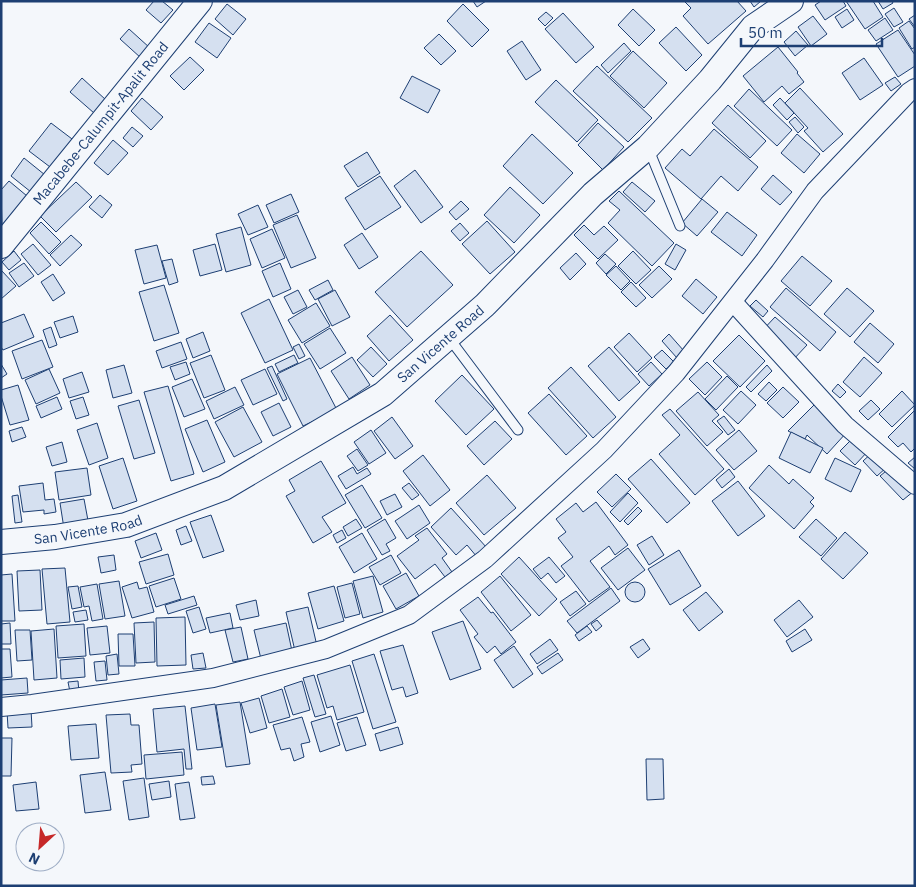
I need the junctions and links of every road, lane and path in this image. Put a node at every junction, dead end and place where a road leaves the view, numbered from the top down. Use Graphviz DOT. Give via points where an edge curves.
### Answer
graph roads {
  1 [pos="200,1"];
  2 [pos="791,1"];
  3 [pos="915,88"];
  4 [pos="648,147"];
  5 [pos="680,226"];
  6 [pos="1,246"];
  7 [pos="733,302"];
  8 [pos="448,338"];
  9 [pos="518,430"];
  10 [pos="915,485"];
  11 [pos="1,541"];
  12 [pos="1,707"];
  1 -- 6 [label="street, Macabebe-Calumpit-Apalit Road"];
  2 -- 4 [label="street, San Vicente Road" via="753,27 710,80"];
  3 -- 7 [label="street" via="815,191"];
  4 -- 5 [label="lane"];
  4 -- 8 [label="street, San Vicente Road" via="593,194 485,306"];
  7 -- 10 [label="street" via="845,425"];
  7 -- 12 [label="street" via="676,373 604,450 485,559 409,615 326,649 213,678"];
  8 -- 9 [label="lane"];
  8 -- 11 [label="street, San Vicente Road" via="383,394 224,488 126,526"];
}
